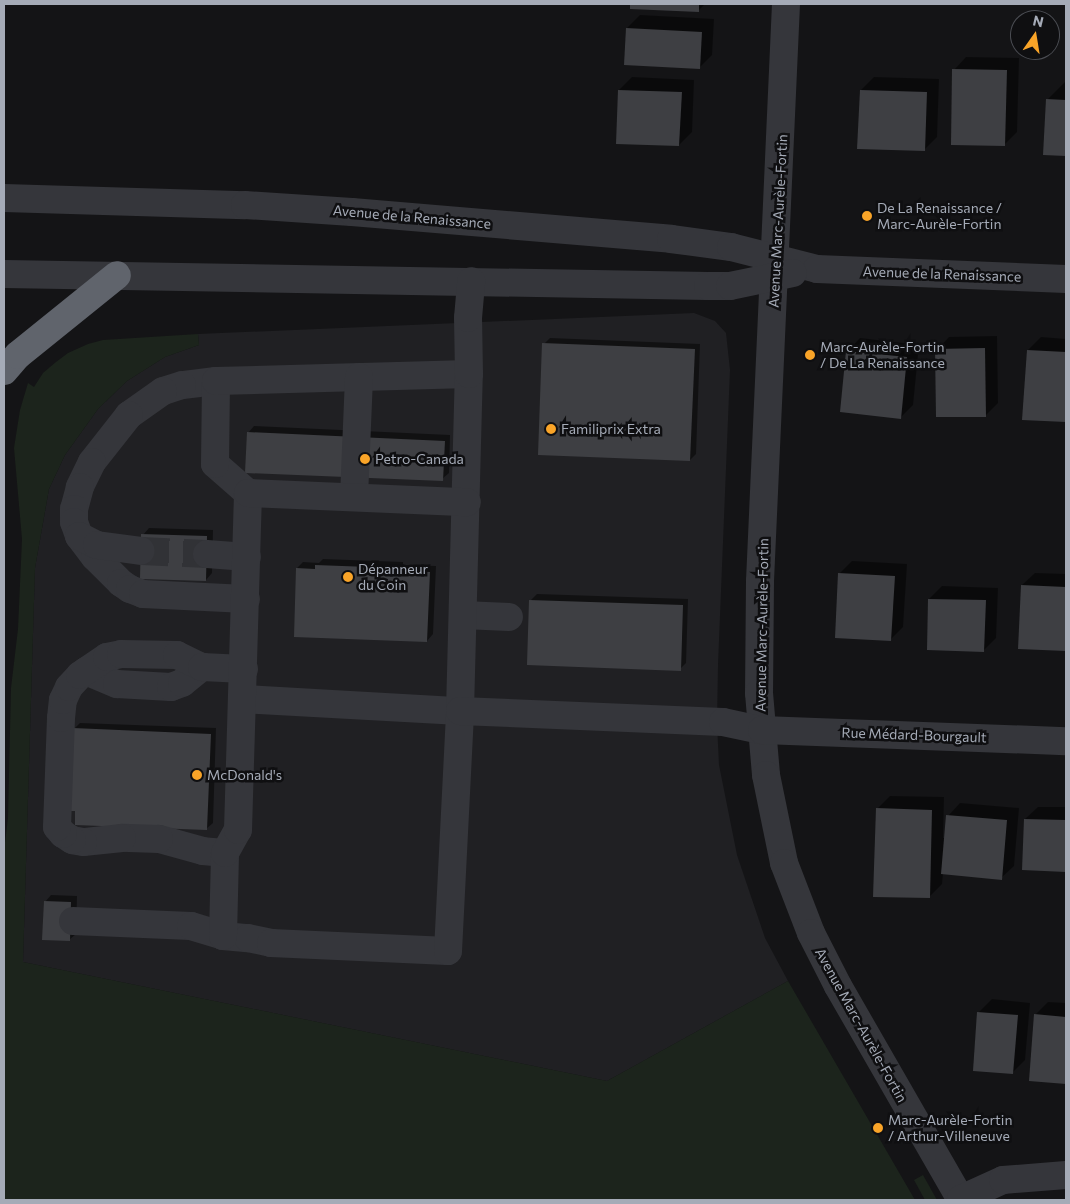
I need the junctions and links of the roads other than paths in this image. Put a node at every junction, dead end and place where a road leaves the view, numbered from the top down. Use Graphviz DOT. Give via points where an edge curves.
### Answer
graph roads {
  1 [pos="786,4"];
  2 [pos="4,198"];
  3 [pos="776,267"];
  4 [pos="4,274"];
  5 [pos="117,275"];
  6 [pos="1066,278"];
  7 [pos="471,281"];
  8 [pos="4,371"];
  9 [pos="469,374"];
  10 [pos="359,378"];
  11 [pos="216,381"];
  12 [pos="248,493"];
  13 [pos="354,497"];
  14 [pos="466,502"];
  15 [pos="79,536"];
  16 [pos="141,551"];
  17 [pos="207,554"];
  18 [pos="247,557"];
  19 [pos="246,599"];
  20 [pos="463,615"];
  21 [pos="509,617"];
  22 [pos="244,670"];
  23 [pos="243,699"];
  24 [pos="460,711"];
  25 [pos="762,730"];
  26 [pos="1066,741"];
  27 [pos="225,853"];
  28 [pos="73,921"];
  29 [pos="223,936"];
  30 [pos="1066,1175"];
  31 [pos="961,1200"];
  1 -- 3 [label="street, Avenue Marc-Aurèle-Fortin"];
  2 -- 3 [label="street, Avenue de la Renaissance" via="229,204 671,239 731,247"];
  3 -- 6 [label="street, Avenue de la Renaissance"];
  3 -- 7 [label="street, Avenue de la Renaissance" via="730,286"];
  3 -- 25 [label="street, Avenue Marc-Aurèle-Fortin" via="760,581 759,693"];
  4 -- 5 [label="street, Avenue de la Renaissance"];
  5 -- 7 [label="street, Avenue de la Renaissance"];
  5 -- 8 [label="highway" via="18,355"];
  7 -- 9 [label="street"];
  9 -- 10 [label="street"];
  9 -- 14 [label="street"];
  10 -- 11 [label="street"];
  10 -- 13 [label="street"];
  11 -- 12 [label="street" via="215,464"];
  11 -- 15 [label="street" via="163,391 129,416 92,462 80,487 74,509"];
  12 -- 13 [label="street"];
  12 -- 18 [label="street"];
  13 -- 14 [label="street"];
  14 -- 20 [label="street"];
  15 -- 16 [label="street" via="97,545"];
  15 -- 19 [label="street" via="111,574 130,589 144,594"];
  17 -- 18 [label="street"];
  18 -- 19 [label="street"];
  19 -- 22 [label="street"];
  20 -- 21 [label="street"];
  20 -- 24 [label="street"];
  22 -- 23 [label="street"];
  22 -- 27 [label="street" via="202,667 177,655 121,654 108,657 69,687 61,718 57,827 72,840 159,839 203,851"];
  23 -- 24 [label="street, Rue Médard-Bourgault"];
  23 -- 27 [label="street" via="238,830"];
  24 -- 25 [label="street, Rue Médard-Bourgault" via="723,722"];
  24 -- 29 [label="street" via="448,951 271,943"];
  25 -- 26 [label="street, Rue Médard-Bourgault"];
  25 -- 31 [label="street, Avenue Marc-Aurèle-Fortin" via="777,837 799,907 838,986"];
  27 -- 29 [label="street"];
  28 -- 29 [label="street" via="186,925"];
  30 -- 31 [label="street" via="1003,1180"];
}
